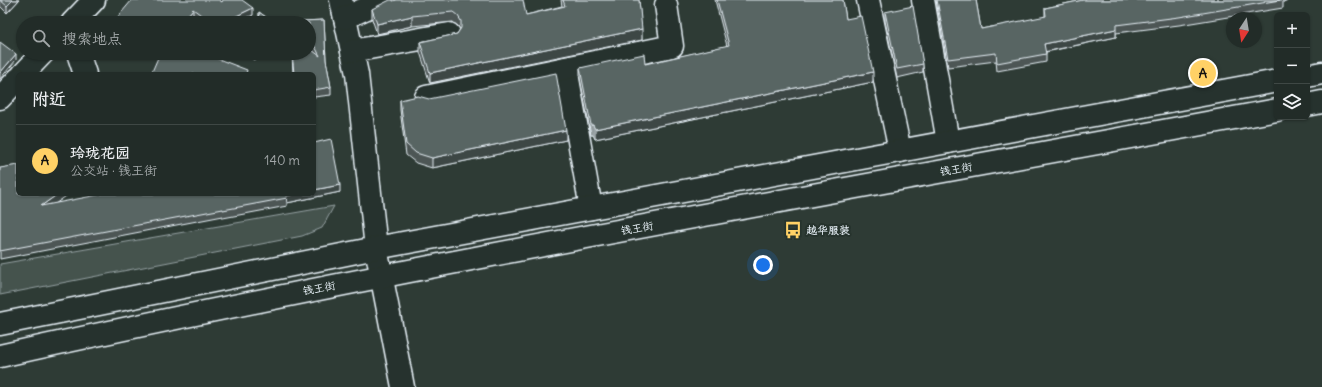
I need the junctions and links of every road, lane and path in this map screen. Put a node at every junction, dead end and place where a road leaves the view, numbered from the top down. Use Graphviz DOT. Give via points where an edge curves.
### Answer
graph roads {
  1 [pos="94,0"];
  2 [pos="384,0"];
  3 [pos="868,0"];
  4 [pos="923,0"];
  5 [pos="666,5"];
  6 [pos="343,9"];
  7 [pos="80,16"];
  8 [pos="449,34"];
  9 [pos="352,51"];
  10 [pos="36,60"];
  11 [pos="80,60"];
  12 [pos="566,68"];
  13 [pos="25,72"];
  14 [pos="84,72"];
  15 [pos="1322,73"];
  16 [pos="1310,75"];
  17 [pos="16,81"];
  18 [pos="1274,82"];
  19 [pos="426,97"];
  20 [pos="0,98"];
  21 [pos="1322,102"];
  22 [pos="1310,104"];
  23 [pos="1274,111"];
  24 [pos="948,142"];
  25 [pos="900,151"];
  26 [pos="592,208"];
  27 [pos="376,248"];
  28 [pos="381,275"];
  29 [pos="0,324"];
  30 [pos="0,356"];
  31 [pos="403,387"];
  1 -- 7 [label="main road"];
  2 -- 6 [label="main road"];
  3 -- 25 [label="main road"];
  4 -- 24 [label="main road"];
  5 -- 12 [label="main road" via="672,46"];
  6 -- 9 [label="main road"];
  8 -- 9 [label="main road"];
  9 -- 27 [label="main road" via="357,74"];
  10 -- 13 [label="main road"];
  11 -- 14 [label="main road"];
  12 -- 19 [label="main road"];
  12 -- 26 [label="main road"];
  15 -- 16 [label="main road"];
  17 -- 20 [label="main road"];
  18 -- 24 [label="main road"];
  21 -- 22 [label="main road"];
  23 -- 28 [label="main road, 钱王街"];
  24 -- 25 [label="main road"];
  25 -- 26 [label="main road"];
  26 -- 27 [label="main road"];
  27 -- 28 [label="main road"];
  27 -- 29 [label="main road"];
  28 -- 30 [label="main road, 钱王街"];
  28 -- 31 [label="main road"];
}
